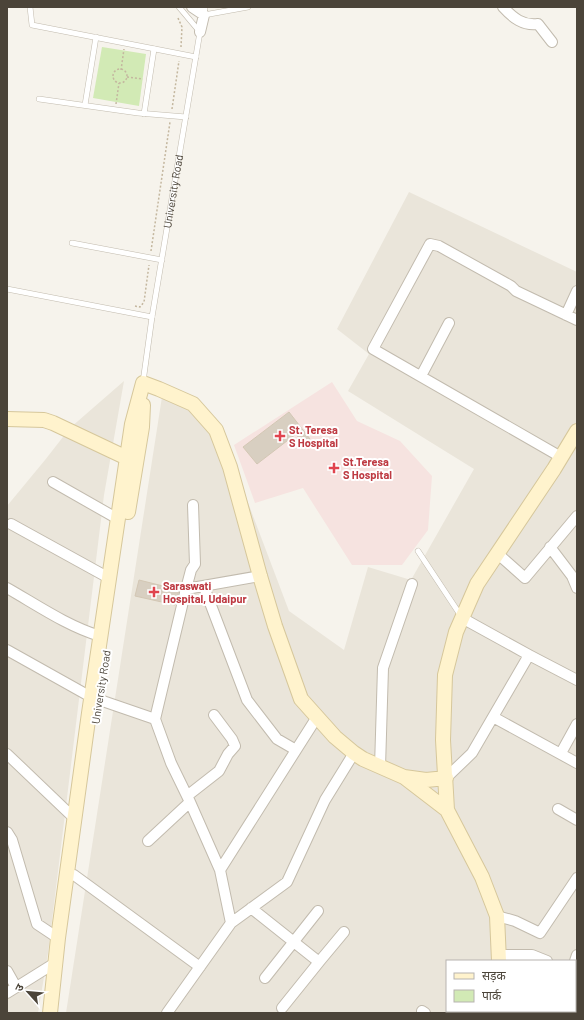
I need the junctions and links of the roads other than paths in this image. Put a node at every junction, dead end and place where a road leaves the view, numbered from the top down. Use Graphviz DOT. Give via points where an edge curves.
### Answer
graph roads {
  1 [pos="30,7"];
  2 [pos="179,7"];
  3 [pos="192,7"];
  4 [pos="248,7"];
  5 [pos="504,7"];
  6 [pos="204,11"];
  7 [pos="200,32"];
  8 [pos="96,38"];
  9 [pos="552,42"];
  10 [pos="154,49"];
  11 [pos="196,57"];
  12 [pos="40,99"];
  13 [pos="85,105"];
  14 [pos="144,114"];
  15 [pos="186,117"];
  16 [pos="72,243"];
  17 [pos="162,260"];
  18 [pos="7,289"];
  19 [pos="577,291"];
  20 [pos="566,315"];
  21 [pos="152,317"];
  22 [pos="577,320"];
  23 [pos="448,323"];
  24 [pos="421,376"];
  25 [pos="143,383"];
  26 [pos="7,419"];
  27 [pos="54,423"];
  28 [pos="7,425"];
  29 [pos="577,431"];
  30 [pos="562,457"];
  31 [pos="132,459"];
  32 [pos="53,482"];
  33 [pos="193,505"];
  34 [pos="577,516"];
  35 [pos="118,519"];
  36 [pos="11,524"];
  37 [pos="550,547"];
  38 [pos="418,551"];
  39 [pos="498,554"];
  40 [pos="260,576"];
  41 [pos="109,578"];
  42 [pos="412,584"];
  43 [pos="204,586"];
  44 [pos="7,588"];
  45 [pos="577,588"];
  46 [pos="186,589"];
  47 [pos="462,618"];
  48 [pos="100,636"];
  49 [pos="7,650"];
  50 [pos="529,655"];
  51 [pos="577,680"];
  52 [pos="95,699"];
  53 [pos="214,715"];
  54 [pos="317,717"];
  55 [pos="493,717"];
  56 [pos="155,719"];
  57 [pos="577,724"];
  58 [pos="296,750"];
  59 [pos="354,753"];
  60 [pos="561,753"];
  61 [pos="7,754"];
  62 [pos="577,763"];
  63 [pos="380,767"];
  64 [pos="404,777"];
  65 [pos="446,778"];
  66 [pos="189,799"];
  67 [pos="558,809"];
  68 [pos="447,810"];
  69 [pos="74,818"];
  70 [pos="577,820"];
  71 [pos="7,832"];
  72 [pos="148,841"];
  73 [pos="220,870"];
  74 [pos="74,875"];
  75 [pos="577,878"];
  76 [pos="251,908"];
  77 [pos="318,911"];
  78 [pos="498,916"];
  79 [pos="231,923"];
  80 [pos="344,932"];
  81 [pos="58,938"];
  82 [pos="294,942"];
  83 [pos="499,958"];
  84 [pos="544,960"];
  85 [pos="319,962"];
  86 [pos="56,963"];
  87 [pos="200,967"];
  88 [pos="7,971"];
  89 [pos="265,978"];
  90 [pos="16,988"];
  91 [pos="53,990"];
  92 [pos="7,993"];
  93 [pos="282,1008"];
  94 [pos="50,1013"];
  95 [pos="167,1013"];
  1 -- 8 [label="lane" via="32,25"];
  2 -- 7 [label="lane"];
  3 -- 6 [label="street"];
  4 -- 6 [label="lane"];
  5 -- 9 [label="street" via="516,20 529,25 538,24"];
  6 -- 7 [label="street"];
  7 -- 11 [label="lane, University Road"];
  8 -- 10 [label="lane"];
  8 -- 13 [label="lane"];
  10 -- 11 [label="lane"];
  10 -- 14 [label="lane"];
  11 -- 15 [label="lane, University Road"];
  12 -- 13 [label="lane"];
  13 -- 14 [label="lane"];
  14 -- 15 [label="lane"];
  15 -- 17 [label="lane, University Road"];
  16 -- 17 [label="lane"];
  17 -- 21 [label="lane, University Road"];
  18 -- 21 [label="lane"];
  19 -- 20 [label="street"];
  20 -- 22 [label="street"];
  20 -- 24 [label="street" via="516,291 439,246 430,244 373,349"];
  21 -- 25 [label="lane, University Road"];
  23 -- 24 [label="street"];
  24 -- 30 [label="street"];
  25 -- 31 [label="street, University Road" via="142,427"];
  25 -- 40 [label="street" via="193,404 216,430 230,467"];
  26 -- 27 [label="street" via="44,420"];
  27 -- 28 [label="street"];
  27 -- 31 [label="street"];
  29 -- 30 [label="street"];
  30 -- 39 [label="street"];
  31 -- 35 [label="street, University Road"];
  31 -- 52 [label="street, University Road"];
  32 -- 35 [label="street"];
  33 -- 46 [label="street" via="195,564 190,570"];
  34 -- 37 [label="street"];
  35 -- 41 [label="street, University Road"];
  36 -- 41 [label="street"];
  37 -- 39 [label="street" via="524,578"];
  37 -- 45 [label="street" via="572,576"];
  38 -- 47 [label="lane"];
  39 -- 47 [label="street" via="477,584"];
  40 -- 43 [label="street"];
  40 -- 54 [label="street" via="301,699"];
  41 -- 48 [label="street, University Road"];
  42 -- 63 [label="street" via="383,668"];
  43 -- 46 [label="street"];
  43 -- 58 [label="street" via="247,700 277,739"];
  44 -- 48 [label="street" via="54,615"];
  46 -- 56 [label="street"];
  47 -- 50 [label="street"];
  47 -- 65 [label="street" via="445,675 443,740"];
  48 -- 52 [label="street, University Road"];
  49 -- 52 [label="street"];
  50 -- 51 [label="street"];
  50 -- 55 [label="street"];
  52 -- 56 [label="street"];
  52 -- 69 [label="street, University Road"];
  52 -- 74 [label="street, University Road"];
  53 -- 66 [label="street" via="232,738 235,746 219,771"];
  54 -- 58 [label="street"];
  54 -- 59 [label="street" via="335,738"];
  55 -- 60 [label="street"];
  55 -- 65 [label="street" via="472,753"];
  56 -- 66 [label="street" via="171,763"];
  57 -- 60 [label="street"];
  58 -- 73 [label="street"];
  59 -- 63 [label="street"];
  59 -- 76 [label="street" via="325,800 287,882"];
  60 -- 62 [label="street"];
  61 -- 69 [label="street"];
  63 -- 64 [label="street"];
  64 -- 65 [label="street" via="426,780"];
  64 -- 68 [label="street"];
  65 -- 68 [label="street"];
  66 -- 72 [label="street"];
  66 -- 73 [label="street"];
  67 -- 70 [label="street"];
  68 -- 78 [label="street" via="482,877"];
  69 -- 81 [label="street, University Road"];
  71 -- 81 [label="street" via="12,840 37,924"];
  73 -- 79 [label="street"];
  74 -- 87 [label="street"];
  74 -- 91 [label="street, University Road" via="65,939"];
  75 -- 78 [label="street" via="540,933"];
  76 -- 79 [label="street"];
  76 -- 82 [label="street"];
  77 -- 82 [label="street"];
  78 -- 83 [label="street"];
  79 -- 87 [label="street"];
  80 -- 85 [label="street"];
  81 -- 86 [label="street, University Road"];
  82 -- 85 [label="street"];
  82 -- 89 [label="street"];
  83 -- 84 [label="street" via="532,955"];
  85 -- 93 [label="street"];
  86 -- 90 [label="street"];
  86 -- 91 [label="street, University Road"];
  87 -- 95 [label="street"];
  88 -- 90 [label="street"];
  90 -- 92 [label="street"];
  91 -- 94 [label="street, University Road"];
}
